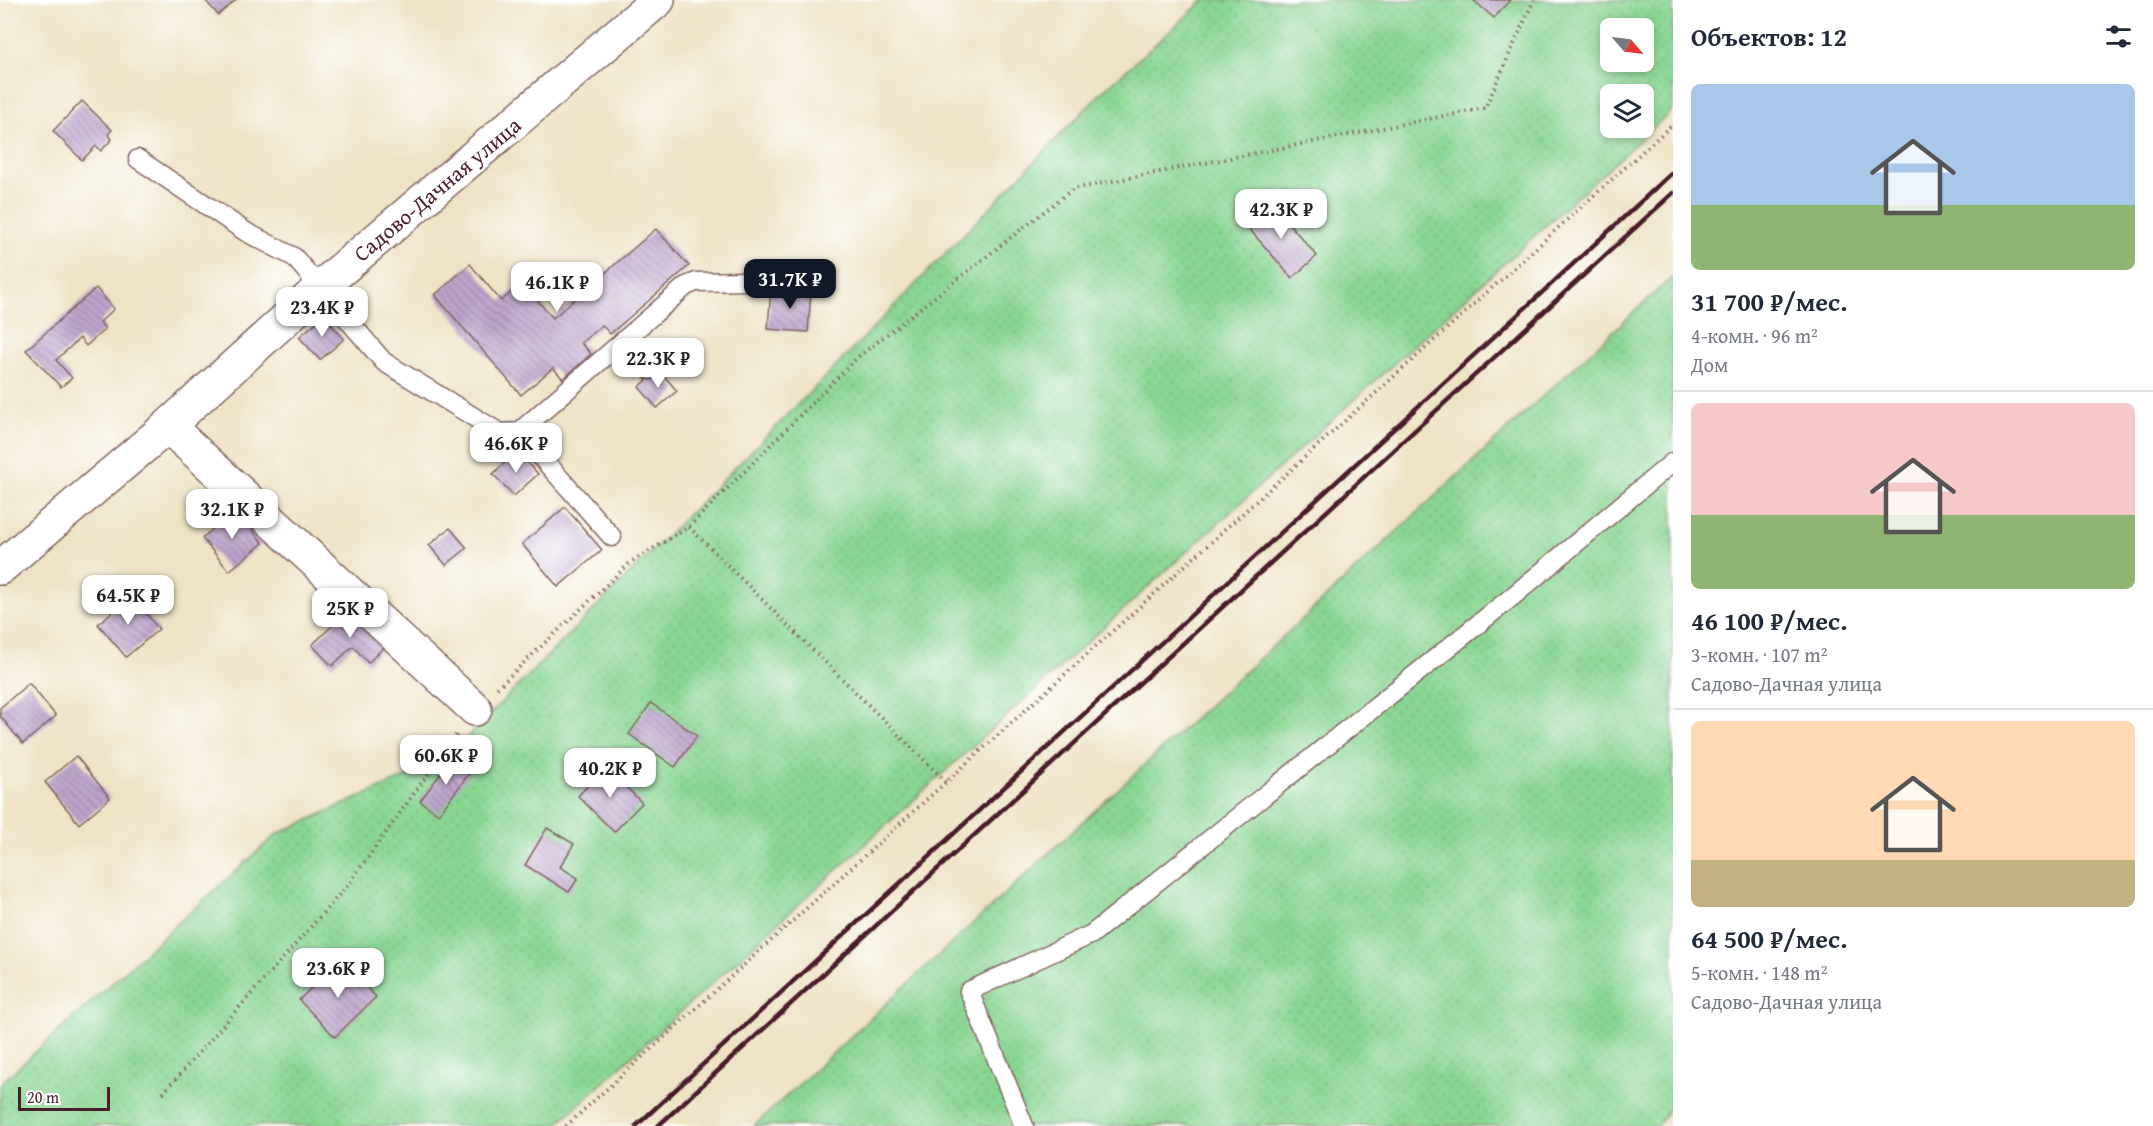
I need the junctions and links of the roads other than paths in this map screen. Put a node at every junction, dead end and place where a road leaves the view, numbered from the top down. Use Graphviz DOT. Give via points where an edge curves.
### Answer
graph roads {
  1 [pos="658,0"];
  2 [pos="138,159"];
  3 [pos="792,280"];
  4 [pos="321,287"];
  5 [pos="624,340"];
  6 [pos="650,370"];
  7 [pos="168,426"];
  8 [pos="519,432"];
  9 [pos="1673,462"];
  10 [pos="612,537"];
  11 [pos="0,568"];
  12 [pos="475,709"];
  13 [pos="1024,1126"];
  1 -- 4 [label="street, Садово-Дачная улица"];
  2 -- 4 [label="lane" via="246,232 294,257"];
  3 -- 5 [label="lane" via="696,282 686,286"];
  4 -- 7 [label="street, Садово-Дачная улица"];
  4 -- 8 [label="lane" via="384,362 500,433"];
  5 -- 6 [label="lane"];
  5 -- 8 [label="lane"];
  7 -- 11 [label="street, Садово-Дачная улица"];
  7 -- 12 [label="street"];
  8 -- 10 [label="lane"];
  9 -- 13 [label="lane" via="1513,596 1092,934 969,991"];
}
